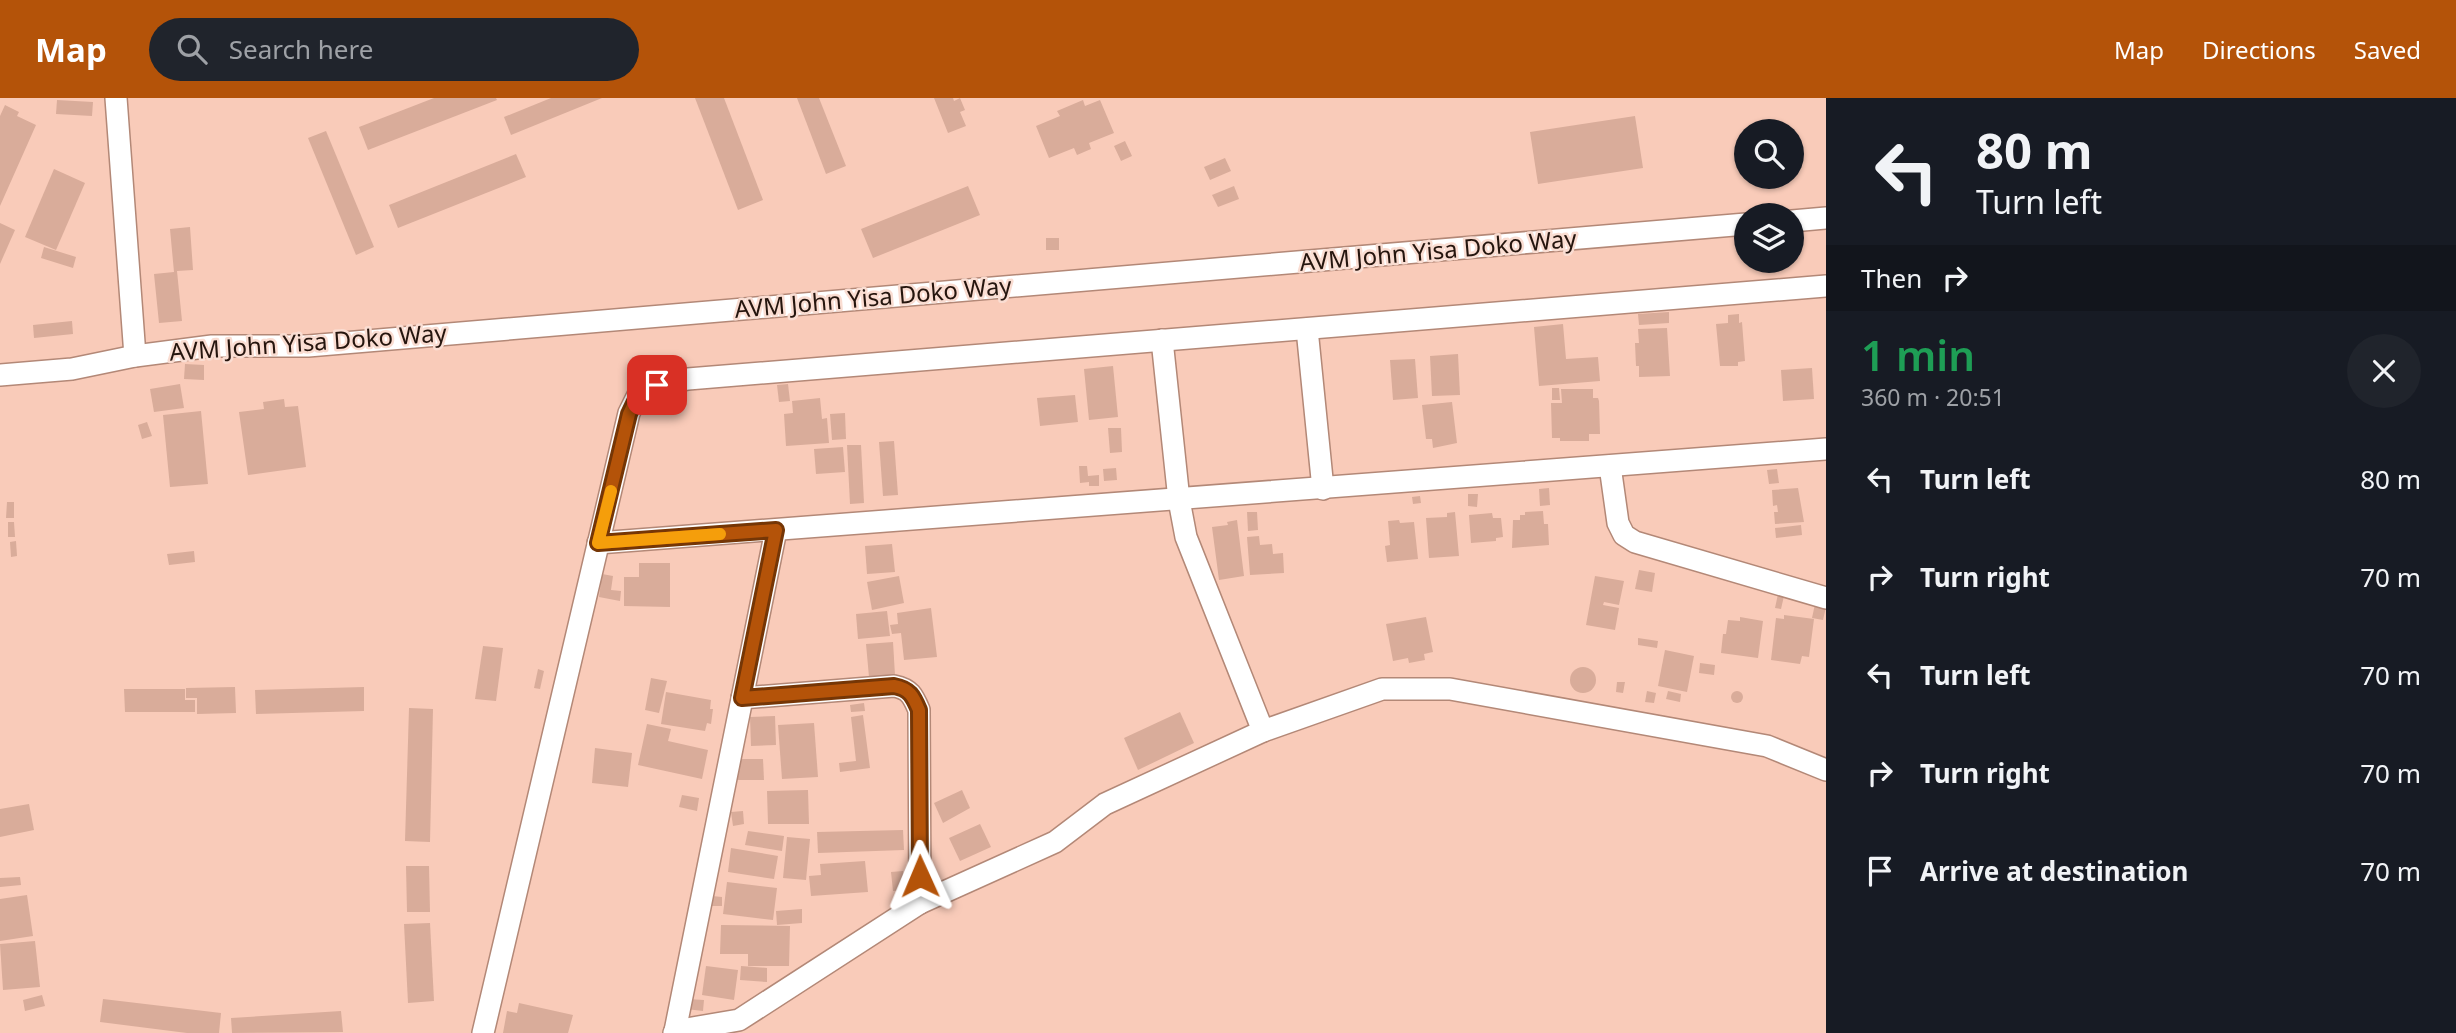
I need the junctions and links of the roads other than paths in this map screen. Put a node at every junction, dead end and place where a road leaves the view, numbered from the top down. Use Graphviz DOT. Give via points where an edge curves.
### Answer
graph roads {
  1 [pos="116,98"];
  2 [pos="1826,218"];
  3 [pos="1804,220"];
  4 [pos="1734,226"];
  5 [pos="1826,286"];
  6 [pos="1307,329"];
  7 [pos="1162,340"];
  8 [pos="135,356"];
  9 [pos="0,375"];
  10 [pos="1826,449"];
  11 [pos="1610,466"];
  12 [pos="1323,489"];
  13 [pos="1179,500"];
  14 [pos="776,530"];
  15 [pos="598,543"];
  16 [pos="1826,597"];
  17 [pos="742,698"];
  18 [pos="1263,731"];
  19 [pos="1826,770"];
  20 [pos="920,903"];
  21 [pos="738,1020"];
  22 [pos="674,1032"];
  23 [pos="483,1033"];
  24 [pos="721,1033"];
  1 -- 8 [label="street"];
  2 -- 3 [label="street"];
  4 -- 8 [label="street, AVM John Yisa Doko Way" via="308,346 212,346"];
  5 -- 6 [label="street"];
  6 -- 7 [label="street"];
  6 -- 12 [label="street"];
  7 -- 13 [label="street"];
  7 -- 15 [label="street" via="657,385 639,393 629,414"];
  8 -- 9 [label="street, AVM John Yisa Doko Way" via="72,369"];
  10 -- 11 [label="street"];
  11 -- 12 [label="street"];
  11 -- 16 [label="street" via="1618,523 1624,535 1635,542"];
  12 -- 13 [label="street"];
  13 -- 14 [label="street"];
  13 -- 18 [label="street" via="1186,537"];
  14 -- 15 [label="street"];
  14 -- 17 [label="street"];
  15 -- 23 [label="street"];
  17 -- 20 [label="street" via="894,686 913,695 919,710"];
  17 -- 22 [label="street"];
  18 -- 19 [label="street" via="1382,689 1450,689 1767,746"];
  18 -- 20 [label="street" via="1105,804 1055,842"];
  20 -- 21 [label="street"];
  21 -- 22 [label="street"];
  21 -- 24 [label="street"];
}
